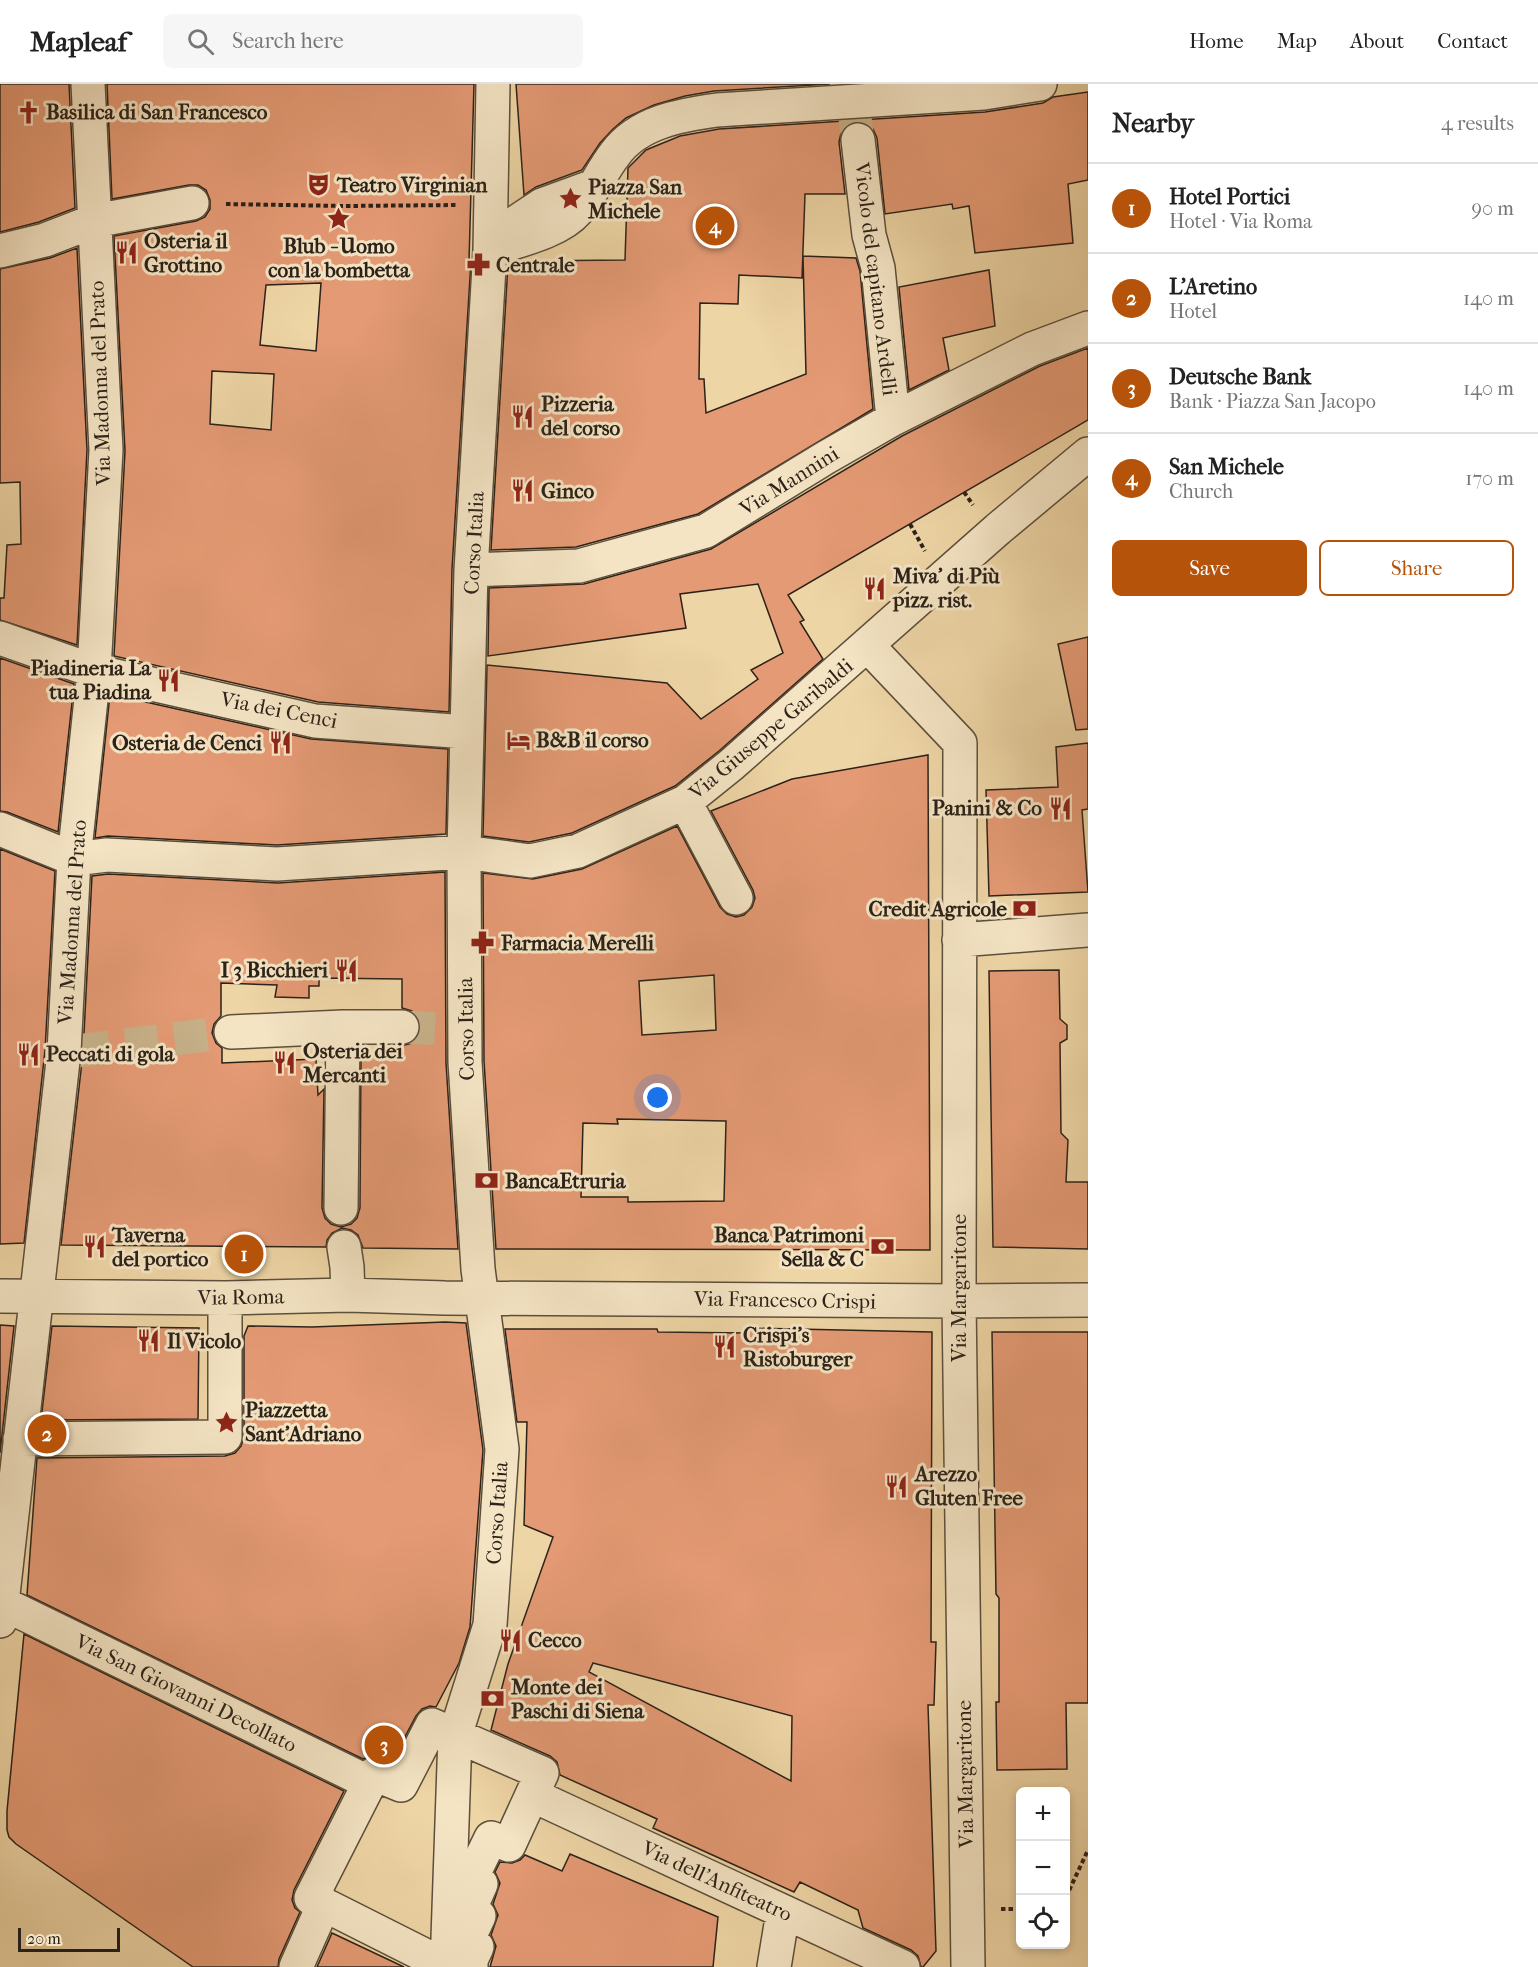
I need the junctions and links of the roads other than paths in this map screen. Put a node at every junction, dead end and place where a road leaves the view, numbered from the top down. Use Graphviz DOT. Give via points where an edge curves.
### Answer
graph roads {
  1 [pos="88,84"];
  2 [pos="493,84"];
  3 [pos="1040,84"];
  4 [pos="794,95"];
  5 [pos="855,119"];
  6 [pos="192,203"];
  7 [pos="94,221"];
  8 [pos="490,245"];
  9 [pos="0,251"];
  10 [pos="1088,328"];
  11 [pos="893,418"];
  12 [pos="1088,454"];
  13 [pos="471,570"];
  14 [pos="0,638"];
  15 [pos="868,646"];
  16 [pos="94,671"];
  17 [pos="467,732"];
  18 [pos="685,802"];
  19 [pos="0,829"];
  20 [pos="464,852"];
  21 [pos="74,859"];
  22 [pos="736,898"];
  23 [pos="1088,930"];
  24 [pos="959,940"];
  25 [pos="343,1027"];
  26 [pos="402,1027"];
  27 [pos="231,1032"];
  28 [pos="341,1208"];
  29 [pos="344,1247"];
  30 [pos="348,1295"];
  31 [pos="0,1296"];
  32 [pos="36,1296"];
  33 [pos="225,1298"];
  34 [pos="482,1298"];
  35 [pos="1088,1300"];
  36 [pos="959,1301"];
  37 [pos="20,1439"];
  38 [pos="1,1612"];
  39 [pos="455,1736"];
  40 [pos="370,1783"];
  41 [pos="532,1795"];
  42 [pos="324,1904"];
  43 [pos="783,1912"];
  44 [pos="296,1967"];
  45 [pos="448,1967"];
  46 [pos="471,1967"];
  47 [pos="774,1967"];
  48 [pos="903,1967"];
  49 [pos="968,1967"];
  1 -- 7 [label="street, Via Madonna del Prato"];
  2 -- 8 [label="street, Corso Italia"];
  3 -- 5 [label="street"];
  4 -- 5 [label="street"];
  4 -- 8 [label="street" via="670,118 629,139 616,152 577,212 559,225"];
  5 -- 11 [label="street, Vicolo del capitano Ardelli" via="869,235 878,268"];
  6 -- 7 [label="street"];
  7 -- 9 [label="street" via="45,240"];
  7 -- 16 [label="street, Via Madonna del Prato" via="105,450"];
  8 -- 13 [label="street, Corso Italia"];
  10 -- 11 [label="street, Via Mannini" via="1032,349"];
  11 -- 13 [label="street, Via Mannini" via="706,531 579,566"];
  12 -- 15 [label="street, Via Giuseppe Garibaldi"];
  13 -- 17 [label="street, Corso Italia"];
  14 -- 16 [label="street, Via dei Cenci"];
  15 -- 18 [label="street, Via Giuseppe Garibaldi"];
  15 -- 24 [label="street, Via Margaritone" via="960,743"];
  16 -- 17 [label="street, Via dei Cenci" via="315,721"];
  16 -- 21 [label="street, Via Madonna del Prato"];
  17 -- 20 [label="street, Corso Italia"];
  18 -- 20 [label="street, Via Giuseppe Garibaldi" via="578,851 530,861"];
  18 -- 22 [label="street"];
  19 -- 21 [label="street, Via Giuseppe Garibaldi"];
  20 -- 21 [label="street, Via Giuseppe Garibaldi" via="277,864 107,855"];
  20 -- 34 [label="street, Corso Italia" via="456,1032 465,1062"];
  21 -- 32 [label="street, Via Madonna del Prato" via="70,1052"];
  23 -- 24 [label="street"];
  24 -- 36 [label="street, Via Margaritone"];
  25 -- 26 [label="street"];
  25 -- 27 [label="street"];
  25 -- 28 [label="street"];
  29 -- 30 [label="street"];
  30 -- 33 [label="street, Via Roma"];
  30 -- 34 [label="street, Via Roma"];
  31 -- 32 [label="street, Via Roma"];
  32 -- 33 [label="street, Via Roma"];
  32 -- 37 [label="street, Via Madonna del Prato"];
  33 -- 37 [label="street" via="225,1437"];
  34 -- 36 [label="street, Via Francesco Crispi"];
  34 -- 39 [label="street, Corso Italia" via="502,1449 490,1625"];
  35 -- 36 [label="street, Via Francesco Crispi"];
  36 -- 49 [label="street, Via Margaritone"];
  37 -- 38 [label="street, Via Madonna del Prato"];
  38 -- 40 [label="street, Via San Giovanni Decollato"];
  39 -- 40 [label="street" via="432,1725 401,1785 374,1774"];
  39 -- 41 [label="street" via="542,1773"];
  39 -- 45 [label="street, Corso Italia"];
  40 -- 42 [label="street" via="311,1898"];
  41 -- 43 [label="street, Via dell'Anfiteatro"];
  41 -- 46 [label="street" via="509,1845 490,1838 471,1879 481,1884 469,1911 479,1916 467,1942 477,1947"];
  42 -- 44 [label="street"];
  42 -- 45 [label="street"];
  43 -- 47 [label="street"];
  43 -- 48 [label="street, Via dell'Anfiteatro"];
}
